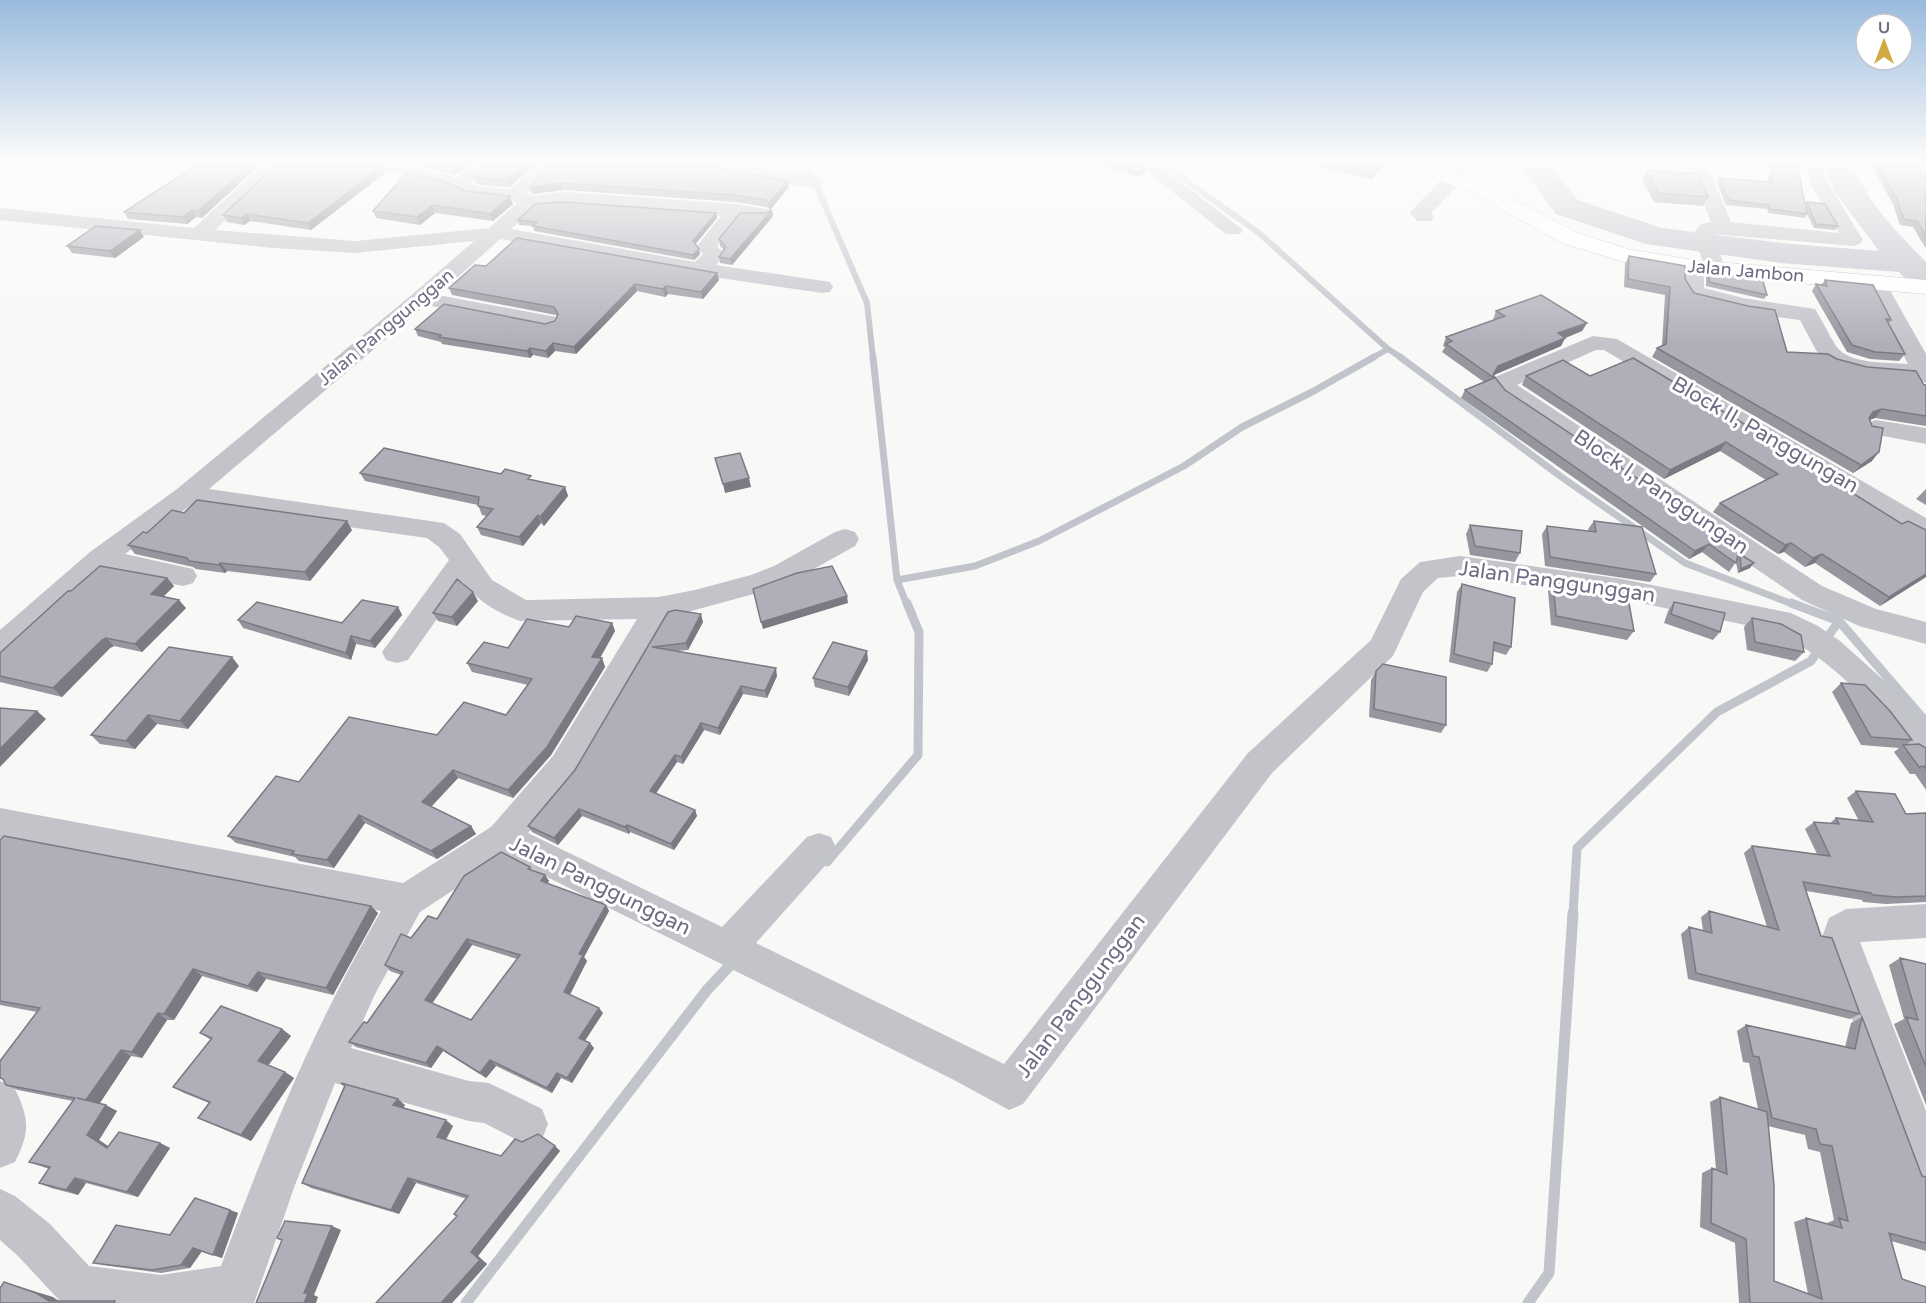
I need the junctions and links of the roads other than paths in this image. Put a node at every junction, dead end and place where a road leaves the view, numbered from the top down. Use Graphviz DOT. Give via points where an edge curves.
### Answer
graph roads {
  1 [pos="93,223"];
  2 [pos="211,223"];
  3 [pos="505,223"];
  4 [pos="726,223"];
  5 [pos="1224,223"];
  6 [pos="1542,223"];
  7 [pos="1705,223"];
  8 [pos="1843,223"];
  9 [pos="1233,230"];
  10 [pos="498,233"];
  11 [pos="199,234"];
  12 [pos="1709,250"];
  13 [pos="700,269"];
  14 [pos="1882,283"];
  15 [pos="822,287"];
  16 [pos="1926,287"];
  17 [pos="422,298"];
  18 [pos="548,322"];
  19 [pos="1603,343"];
  20 [pos="1925,374"];
  21 [pos="1876,428"];
  22 [pos="1926,436"];
  23 [pos="186,495"];
  24 [pos="1926,530"];
  25 [pos="845,538"];
  26 [pos="100,559"];
  27 [pos="463,561"];
  28 [pos="183,576"];
  29 [pos="659,608"];
  30 [pos="1926,633"];
  31 [pos="0,647"];
  32 [pos="397,652"];
  33 [pos="1926,745"];
  34 [pos="1,825"];
  35 [pos="503,838"];
  36 [pos="819,848"];
  37 [pos="407,900"];
  38 [pos="1926,921"];
  39 [pos="728,948"];
  40 [pos="324,1060"];
  41 [pos="0,1101"];
  42 [pos="527,1124"];
  43 [pos="0,1148"];
  44 [pos="1926,1165"];
  45 [pos="0,1211"];
  46 [pos="234,1295"];
  1 -- 11 [label="street, Jalan Panggunggan"];
  2 -- 11 [label="street"];
  3 -- 10 [label="street"];
  4 -- 13 [label="street" via="706,248 715,254"];
  5 -- 9 [label="street"];
  6 -- 12 [label="main road, Jalan Jambon" via="1570,238 1624,255"];
  7 -- 12 [label="street"];
  8 -- 12 [label="street" via="1853,240"];
  10 -- 11 [label="street, Jalan Panggunggan" via="355,246"];
  10 -- 13 [label="street"];
  10 -- 17 [label="street, Jalan Panggunggan"];
  12 -- 14 [label="main road, Jalan Jambon"];
  12 -- 20 [label="street" via="1694,290 1698,294 1807,314 1828,350 1841,361"];
  13 -- 15 [label="street"];
  14 -- 16 [label="main road, Jalan Jambon"];
  14 -- 20 [label="street"];
  17 -- 18 [label="street"];
  17 -- 23 [label="street, Jalan Panggunggan"];
  19 -- 24 [label="street, Block II, Panggungan"];
  19 -- 30 [label="street, Block I, Panggungan" via="1593,343 1505,380 1504,386 1812,593 1869,618"];
  21 -- 22 [label="street"];
  23 -- 26 [label="street, Jalan Panggunggan"];
  23 -- 27 [label="street" via="424,527 446,537"];
  25 -- 29 [label="street" via="809,561 759,583"];
  26 -- 28 [label="street"];
  26 -- 31 [label="street, Jalan Panggunggan"];
  27 -- 29 [label="street" via="482,586 520,610"];
  27 -- 32 [label="street"];
  29 -- 35 [label="street" via="565,766"];
  33 -- 39 [label="street, Jalan Panggunggan" via="1887,702 1829,649 1781,621 1622,589 1443,566 1430,569 1411,586 1389,636 1368,663 1274,747 1246,779 1009,1090 969,1066"];
  34 -- 37 [label="street"];
  35 -- 37 [label="street, Jalan Panggunggan"];
  35 -- 39 [label="street, Jalan Panggunggan"];
  36 -- 39 [label="street"];
  37 -- 40 [label="street"];
  38 -- 44 [label="street" via="1846,926 1840,937"];
  40 -- 42 [label="street" via="469,1101 489,1103"];
  40 -- 46 [label="street" via="267,1198"];
  41 -- 43 [label="street" via="9,1118"];
  45 -- 46 [label="street" via="75,1284 161,1298"];
}
